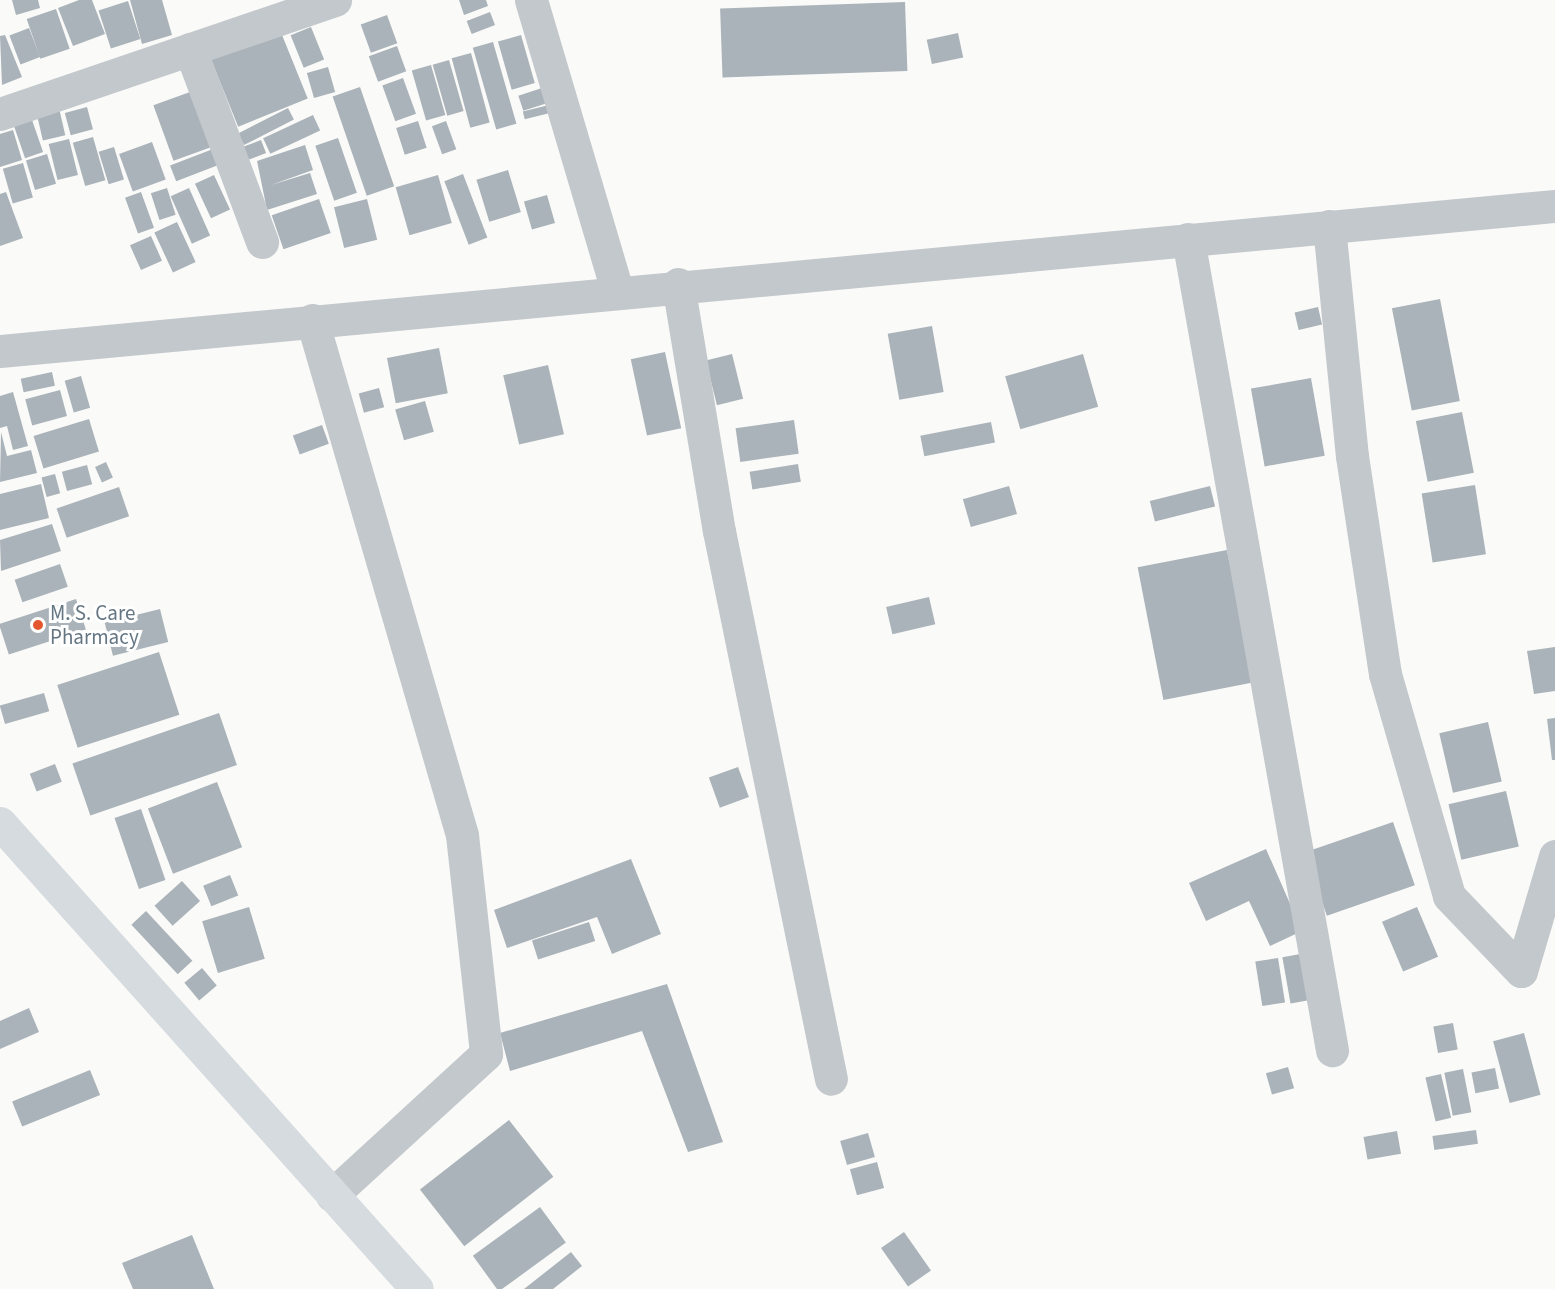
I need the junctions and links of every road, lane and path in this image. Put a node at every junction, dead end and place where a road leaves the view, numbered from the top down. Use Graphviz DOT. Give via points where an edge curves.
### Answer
graph roads {
  1 [pos="335,0"];
  2 [pos="531,0"];
  3 [pos="190,49"];
  4 [pos="0,114"];
  5 [pos="1555,206"];
  6 [pos="1329,226"];
  7 [pos="1188,239"];
  8 [pos="262,242"];
  9 [pos="678,284"];
  10 [pos="617,290"];
  11 [pos="312,320"];
  12 [pos="0,351"];
  13 [pos="0,823"];
  14 [pos="1555,856"];
  15 [pos="1332,1050"];
  16 [pos="831,1079"];
  17 [pos="332,1195"];
  18 [pos="417,1289"];
  1 -- 3 [label="street"];
  2 -- 10 [label="street"];
  3 -- 4 [label="street"];
  3 -- 8 [label="street"];
  5 -- 6 [label="street"];
  6 -- 7 [label="street"];
  6 -- 14 [label="street" via="1352,456 1385,674 1449,896 1521,971"];
  7 -- 9 [label="street"];
  7 -- 15 [label="street"];
  9 -- 10 [label="street"];
  9 -- 16 [label="street" via="718,531"];
  10 -- 11 [label="street"];
  11 -- 12 [label="street"];
  11 -- 17 [label="street" via="462,835 486,1054"];
  13 -- 17 [label="main road"];
  17 -- 18 [label="main road"];
}
